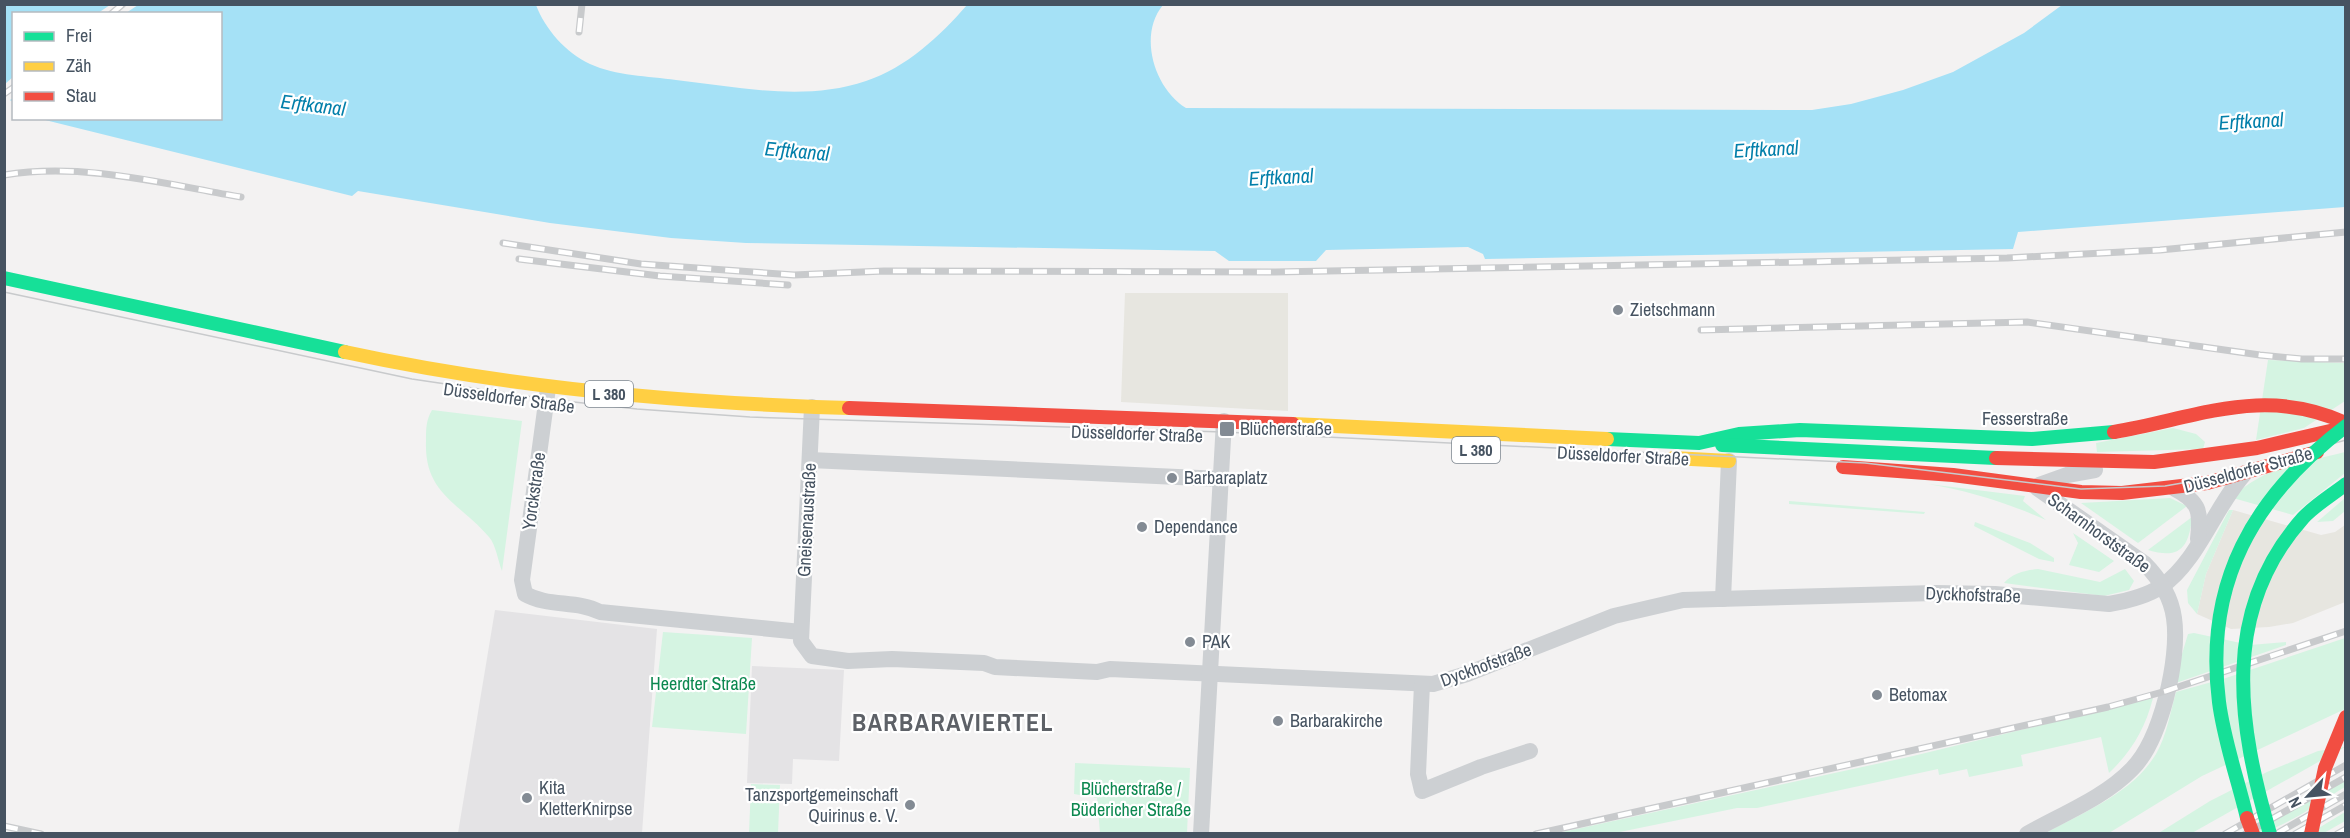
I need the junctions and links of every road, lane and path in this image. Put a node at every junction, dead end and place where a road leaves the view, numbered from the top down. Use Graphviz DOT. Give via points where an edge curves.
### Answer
graph roads {
  1 [pos="4,278"];
  2 [pos="547,400"];
  3 [pos="811,419"];
  4 [pos="2346,426"];
  5 [pos="1223,433"];
  6 [pos="1699,444"];
  7 [pos="2346,444"];
  8 [pos="1661,458"];
  9 [pos="1981,458"];
  10 [pos="810,460"];
  11 [pos="1734,461"];
  12 [pos="2154,462"];
  13 [pos="1830,466"];
  14 [pos="2246,473"];
  15 [pos="1221,479"];
  16 [pos="2346,484"];
  17 [pos="2036,487"];
  18 [pos="2175,489"];
  19 [pos="2198,542"];
  20 [pos="2157,589"];
  21 [pos="1723,599"];
  22 [pos="801,632"];
  23 [pos="1210,674"];
  24 [pos="1422,684"];
  25 [pos="2346,717"];
  26 [pos="1530,751"];
  27 [pos="1201,834"];
  28 [pos="2027,834"];
  29 [pos="2253,834"];
  30 [pos="2270,834"];
  31 [pos="2311,834"];
  1 -- 2 [label="main road, Düsseldorfer Straße / L 380"];
  2 -- 3 [label="main road, Düsseldorfer Straße / L 380" via="639,397"];
  2 -- 22 [label="street, Yorckstraße" via="522,580 525,594 589,606 600,612"];
  3 -- 5 [label="main road, Düsseldorfer Straße / L 380"];
  3 -- 10 [label="street, Gneisenaustraße"];
  4 -- 6 [label="main road, Fesserstraße" via="2299,406 2272,404 2244,405 2091,436 2052,439 1776,430"];
  4 -- 12 [label="main road, Düsseldorfer Straße / L 380" via="2257,448"];
  4 -- 29 [label="main road, bridge" via="2311,452 2262,507 2240,546 2223,591 2216,637 2217,678 2224,727"];
  5 -- 6 [label="main road, Düsseldorfer Straße / L 380"];
  5 -- 15 [label="street"];
  6 -- 9 [label="main road, Düsseldorfer Straße / L 380"];
  7 -- 14 [label="main road, Düsseldorfer Straße"];
  8 -- 11 [label="main road, Düsseldorfer Straße"];
  9 -- 12 [label="main road, Düsseldorfer Straße / L 380"];
  9 -- 17 [label="street, Scharnhorststraße"];
  10 -- 15 [label="street"];
  10 -- 22 [label="street, Gneisenaustraße"];
  11 -- 21 [label="street"];
  12 -- 17 [label="street, Scharnhorststraße" via="2067,475"];
  13 -- 17 [label="main road, Düsseldorfer Straße" via="1941,474"];
  14 -- 18 [label="main road, Düsseldorfer Straße"];
  14 -- 19 [label="street"];
  15 -- 23 [label="street"];
  16 -- 30 [label="main road, bridge" via="2305,517 2280,548 2260,584 2247,625 2240,680 2244,731"];
  17 -- 18 [label="main road, Düsseldorfer Straße" via="2122,494"];
  17 -- 20 [label="street, Scharnhorststraße" via="2144,563"];
  18 -- 19 [label="street" via="2197,507"];
  19 -- 20 [label="street"];
  20 -- 21 [label="street, Dyckhofstraße" via="2109,604 1935,593"];
  20 -- 28 [label="street, Scharnhorststraße" via="2174,618 2175,636 2166,691 2148,748 2122,779"];
  21 -- 24 [label="street, Dyckhofstraße" via="1683,600 1632,611 1467,674"];
  22 -- 23 [label="street" via="803,646 812,656 822,659"];
  23 -- 24 [label="street, Dyckhofstraße"];
  23 -- 27 [label="street"];
  24 -- 26 [label="street, Dyckhofstraße" via="1418,774 1422,791"];
  25 -- 31 [label="main road, bridge" via="2325,768"];
}
